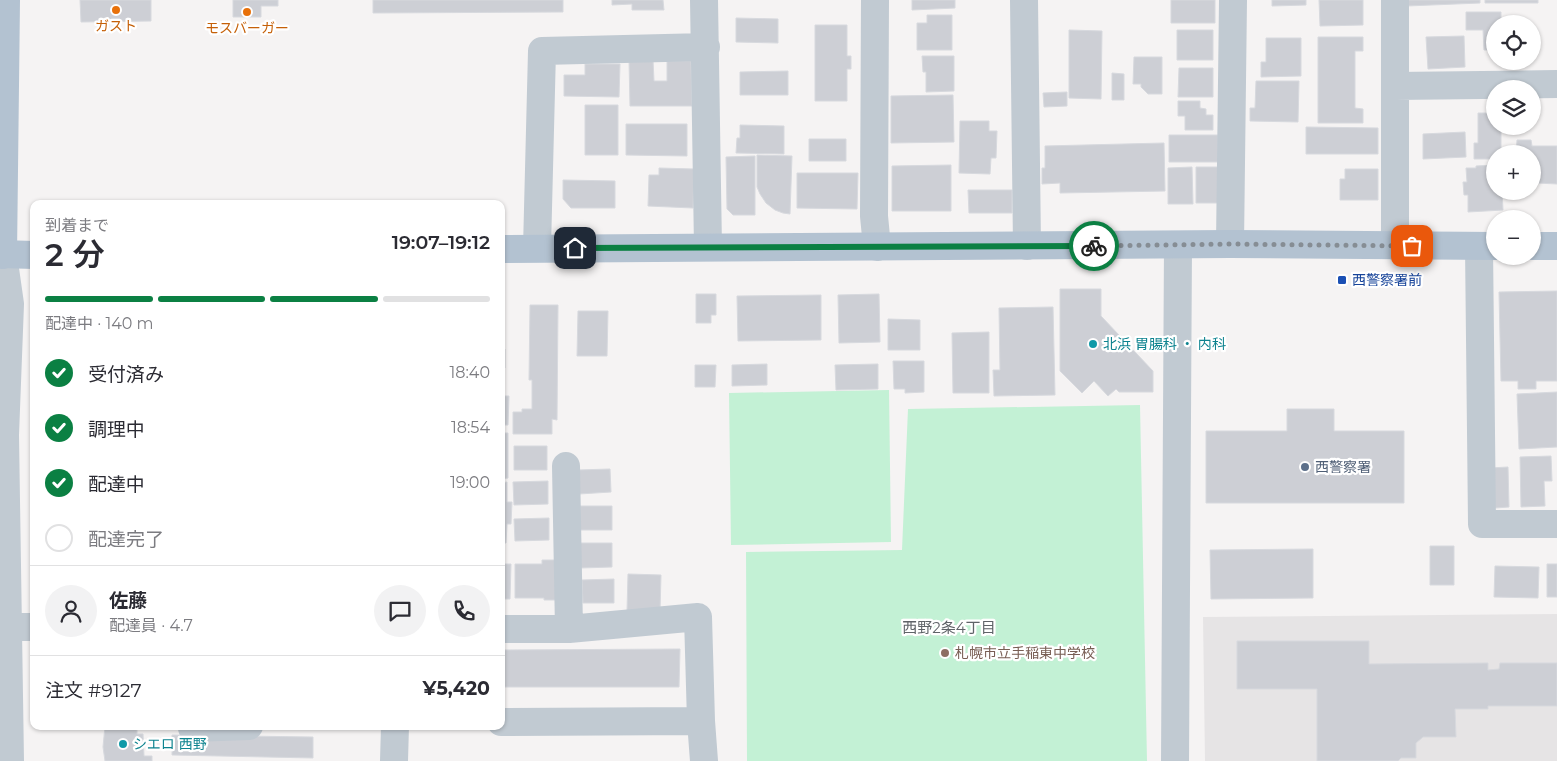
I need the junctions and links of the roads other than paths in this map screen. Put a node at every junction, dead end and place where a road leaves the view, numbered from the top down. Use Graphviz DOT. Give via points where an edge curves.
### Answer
graph roads {
  1 [pos="6,0"];
  2 [pos="704,0"];
  3 [pos="875,0"];
  4 [pos="1024,0"];
  5 [pos="1233,0"];
  6 [pos="1395,0"];
  7 [pos="706,47"];
  8 [pos="1557,84"];
  9 [pos="1395,86"];
  10 [pos="1230,244"];
  11 [pos="1178,245"];
  12 [pos="1027,246"];
  13 [pos="1395,246"];
  14 [pos="1486,246"];
  15 [pos="1541,246"];
  16 [pos="1557,246"];
  17 [pos="708,247"];
  18 [pos="876,247"];
  19 [pos="537,248"];
  20 [pos="505,249"];
  21 [pos="1,255"];
  22 [pos="30,255"];
  23 [pos="1487,265"];
  24 [pos="3,435"];
  25 [pos="566,466"];
  26 [pos="1557,524"];
  27 [pos="4,569"];
  28 [pos="21,627"];
  29 [pos="505,629"];
  30 [pos="569,629"];
  31 [pos="701,720"];
  32 [pos="505,722"];
  33 [pos="395,730"];
  34 [pos="10,761"];
  35 [pos="394,761"];
  36 [pos="704,761"];
  37 [pos="1175,761"];
  1 -- 21 [label="main road"];
  2 -- 7 [label="street"];
  3 -- 18 [label="street"];
  4 -- 12 [label="street"];
  5 -- 10 [label="street"];
  6 -- 9 [label="street"];
  7 -- 17 [label="street"];
  7 -- 19 [label="street" via="542,51"];
  8 -- 9 [label="street"];
  9 -- 13 [label="street"];
  10 -- 11 [label="main road"];
  10 -- 13 [label="main road"];
  11 -- 12 [label="main road"];
  11 -- 37 [label="street"];
  12 -- 18 [label="main road"];
  13 -- 14 [label="main road"];
  15 -- 16 [label="main road"];
  17 -- 18 [label="main road"];
  17 -- 19 [label="main road"];
  19 -- 20 [label="main road"];
  21 -- 22 [label="main road"];
  21 -- 24 [label="street" via="10,304"];
  23 -- 26 [label="street" via="1482,524"];
  24 -- 27 [label="street"];
  25 -- 30 [label="street"];
  27 -- 28 [label="street"];
  28 -- 34 [label="street"];
  29 -- 30 [label="street"];
  30 -- 31 [label="street" via="698,617"];
  31 -- 32 [label="street"];
  31 -- 36 [label="street"];
  33 -- 35 [label="street"];
}
